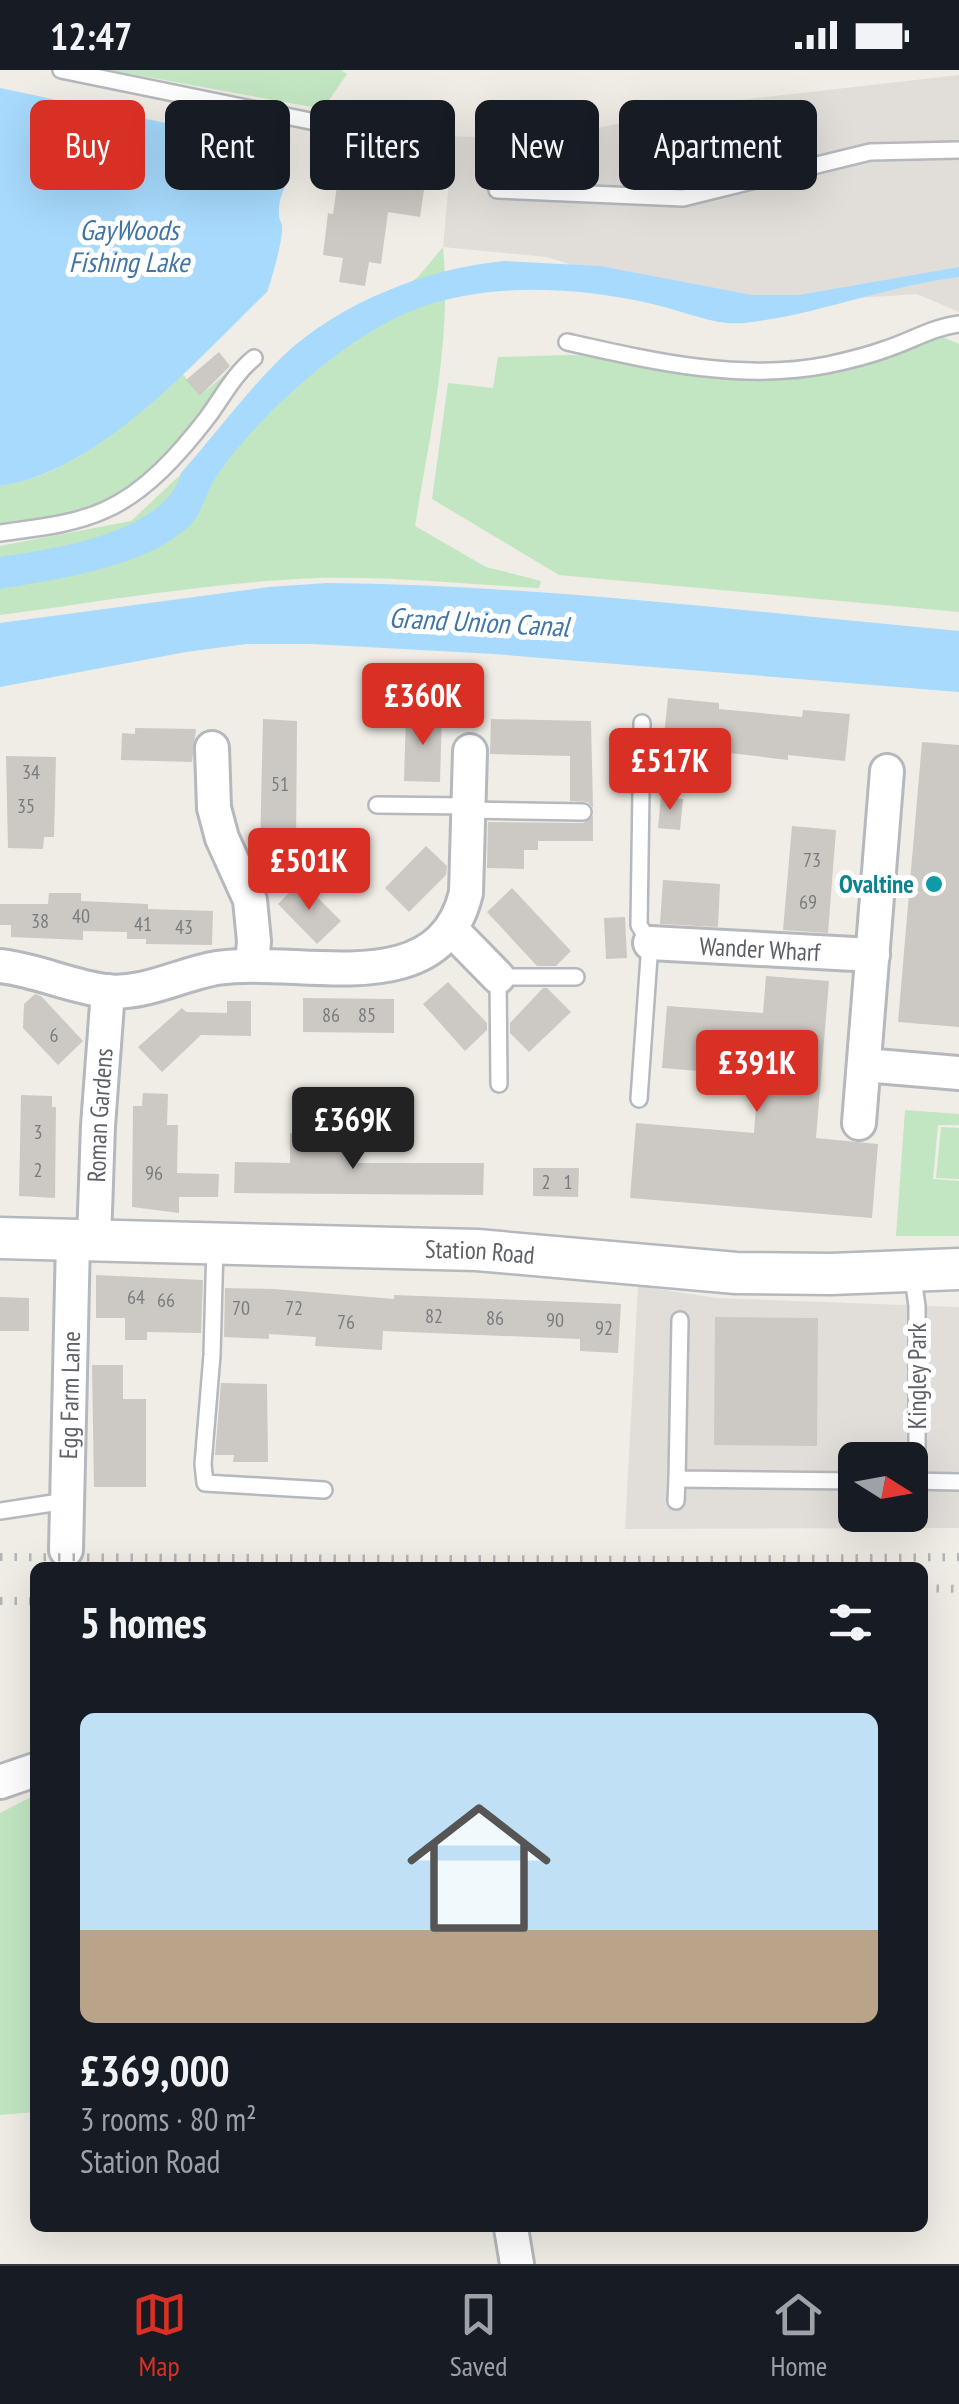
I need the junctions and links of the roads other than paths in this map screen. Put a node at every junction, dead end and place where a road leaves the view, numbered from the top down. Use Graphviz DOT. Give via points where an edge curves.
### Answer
graph roads {
  1 [pos="61,70"];
  2 [pos="310,120"];
  3 [pos="959,150"];
  4 [pos="497,190"];
  5 [pos="959,324"];
  6 [pos="567,342"];
  7 [pos="254,358"];
  8 [pos="0,534"];
  9 [pos="642,723"];
  10 [pos="212,748"];
  11 [pos="470,751"];
  12 [pos="887,771"];
  13 [pos="377,806"];
  14 [pos="468,808"];
  15 [pos="584,812"];
  16 [pos="451,929"];
  17 [pos="650,943"];
  18 [pos="872,955"];
  19 [pos="252,964"];
  20 [pos="0,966"];
  21 [pos="498,977"];
  22 [pos="576,978"];
  23 [pos="108,992"];
  24 [pos="864,1065"];
  25 [pos="959,1072"];
  26 [pos="499,1084"];
  27 [pos="639,1099"];
  28 [pos="859,1123"];
  29 [pos="0,1238"];
  30 [pos="84,1240"];
  31 [pos="215,1245"];
  32 [pos="959,1269"];
  33 [pos="912,1271"];
  34 [pos="680,1320"];
  35 [pos="915,1442"];
  36 [pos="677,1479"];
  37 [pos="838,1481"];
  38 [pos="928,1481"];
  39 [pos="959,1482"];
  40 [pos="324,1490"];
  41 [pos="676,1501"];
  42 [pos="66,1502"];
  43 [pos="0,1511"];
  44 [pos="66,1550"];
  45 [pos="30,1772"];
  46 [pos="0,1782"];
  47 [pos="512,2232"];
  48 [pos="517,2264"];
  1 -- 2 [label="lane"];
  3 -- 4 [label="lane" via="870,152 683,198"];
  5 -- 6 [label="lane" via="828,364 757,373"];
  7 -- 8 [label="lane" via="206,420 134,494 69,522"];
  9 -- 17 [label="lane" via="639,925"];
  10 -- 19 [label="street" via="214,808 250,900"];
  11 -- 14 [label="street"];
  12 -- 18 [label="street"];
  13 -- 14 [label="lane"];
  14 -- 15 [label="lane"];
  14 -- 16 [label="street" via="466,893"];
  16 -- 19 [label="street" via="406,961 372,968"];
  16 -- 21 [label="street"];
  17 -- 18 [label="street, Wander Wharf"];
  17 -- 27 [label="lane"];
  18 -- 24 [label="street"];
  19 -- 23 [label="street"];
  20 -- 23 [label="street"];
  21 -- 22 [label="lane"];
  21 -- 26 [label="lane"];
  23 -- 30 [label="street, Roman Gardens"];
  24 -- 25 [label="street"];
  24 -- 28 [label="street"];
  29 -- 30 [label="street, Station Road"];
  30 -- 31 [label="street, Station Road"];
  30 -- 42 [label="street, Egg Farm Lane"];
  31 -- 33 [label="street, Station Road" via="478,1250 736,1272"];
  31 -- 40 [label="lane" via="205,1482"];
  32 -- 33 [label="street, Station Road"];
  33 -- 35 [label="lane, Kingley Park"];
  34 -- 36 [label="lane"];
  36 -- 37 [label="lane"];
  36 -- 41 [label="lane"];
  38 -- 39 [label="lane, Kingley Park"];
  42 -- 43 [label="lane"];
  42 -- 44 [label="street, Egg Farm Lane"];
  45 -- 46 [label="street"];
  47 -- 48 [label="street"];
}
